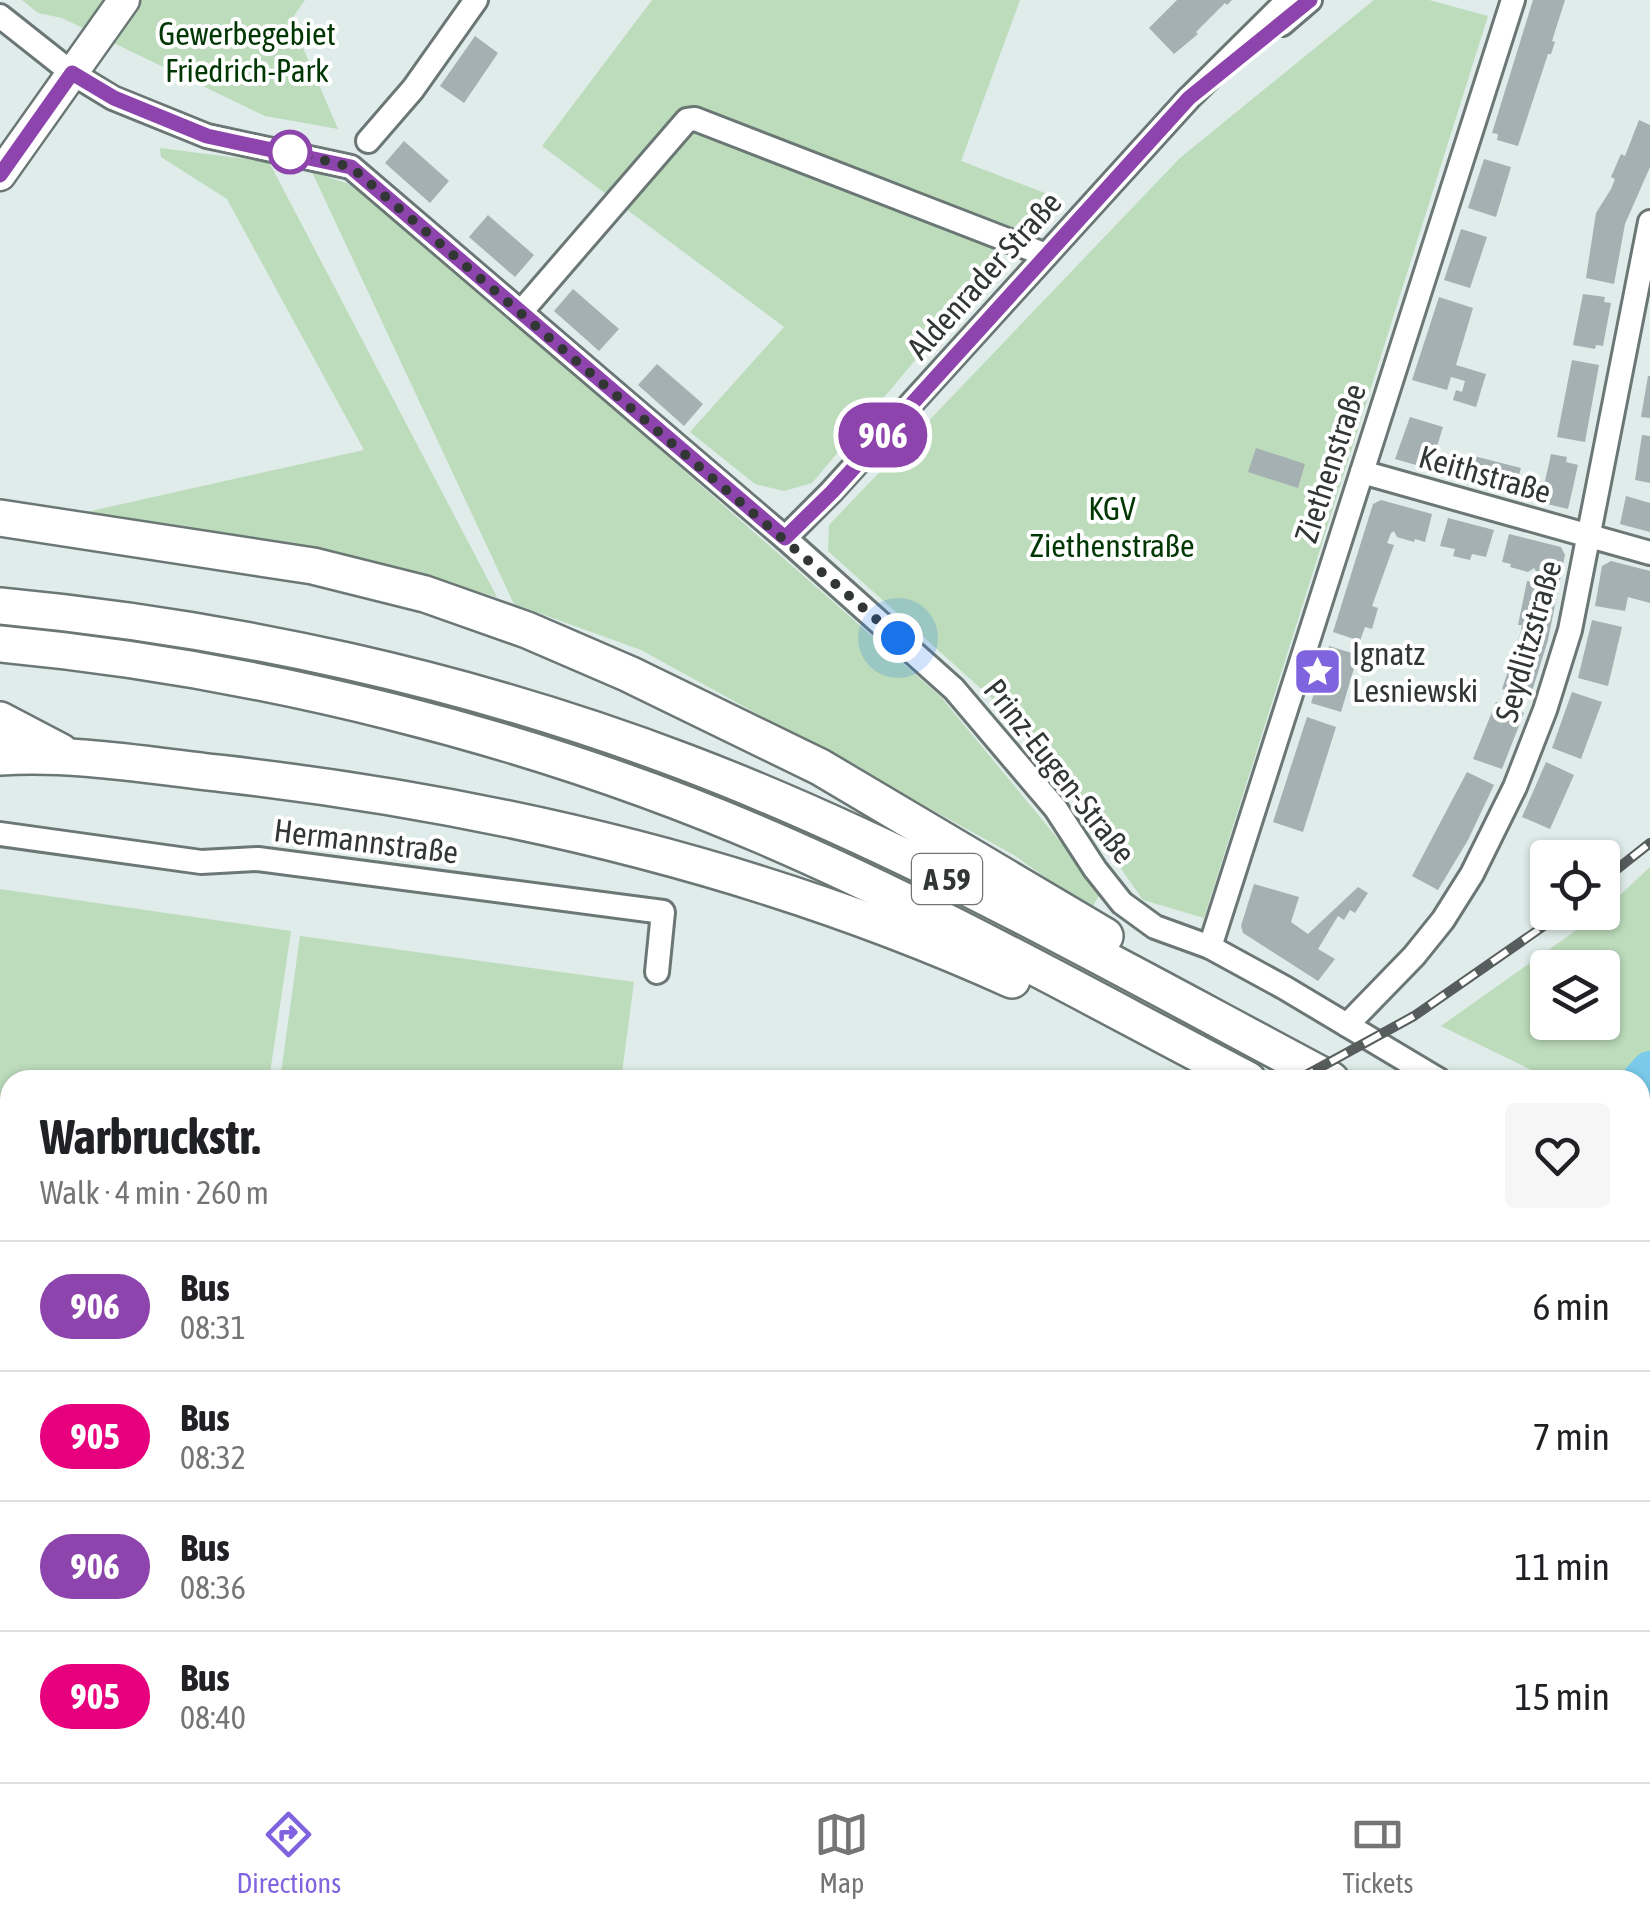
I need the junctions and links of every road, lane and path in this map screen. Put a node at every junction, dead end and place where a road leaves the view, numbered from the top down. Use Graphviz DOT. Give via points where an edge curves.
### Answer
graph roads {
  1 [pos="124,0"];
  2 [pos="476,0"];
  3 [pos="1288,0"];
  4 [pos="1310,0"];
  5 [pos="1512,0"];
  6 [pos="0,16"];
  7 [pos="72,73"];
  8 [pos="1189,98"];
  9 [pos="368,141"];
  10 [pos="0,175"];
  11 [pos="1650,222"];
  12 [pos="1046,256"];
  13 [pos="520,312"];
  14 [pos="1362,472"];
  15 [pos="0,518"];
  16 [pos="96,535"];
  17 [pos="785,538"];
  18 [pos="1590,538"];
  19 [pos="0,548"];
  20 [pos="1650,554"];
  21 [pos="14,607"];
  22 [pos="13,645"];
  23 [pos="0,720"];
  24 [pos="0,757"];
  25 [pos="80,759"];
  26 [pos="0,834"];
  27 [pos="1210,947"];
  28 [pos="657,972"];
  29 [pos="1347,1025"];
  30 [pos="1245,1034"];
  31 [pos="1203,1056"];
  32 [pos="1229,1070"];
  33 [pos="1312,1070"];
  34 [pos="1423,1070"];
  1 -- 7 [label="main road"];
  2 -- 9 [label="street"];
  3 -- 8 [label="street, Aldenrader Straße"];
  4 -- 8 [label="street, Aldenrader Straße"];
  5 -- 14 [label="street, Ziethenstraße"];
  6 -- 7 [label="street"];
  7 -- 10 [label="main road"];
  7 -- 13 [label="street, Prinz-Eugen-Straße" via="207,136 351,167"];
  8 -- 12 [label="street, Aldenrader Straße"];
  11 -- 18 [label="street, Seydlitzstraße"];
  12 -- 13 [label="street" via="695,119"];
  12 -- 17 [label="street, Aldenrader Straße"];
  13 -- 17 [label="street, Prinz-Eugen-Straße"];
  14 -- 18 [label="street, Keithstraße"];
  14 -- 27 [label="street, Ziethenstraße"];
  15 -- 16 [label="highway"];
  16 -- 19 [label="highway"];
  16 -- 30 [label="highway" via="313,566 425,594 583,653 820,767 1100,933"];
  17 -- 27 [label="street, Prinz-Eugen-Straße" via="954,689 1056,809 1122,903 1155,927"];
  18 -- 20 [label="street, Keithstraße"];
  18 -- 29 [label="street, Seydlitzstraße" via="1545,710 1498,822 1443,920"];
  21 -- 30 [label="highway, A 59" via="174,628 324,658 542,713 638,745 874,843"];
  22 -- 31 [label="highway, A 59" via="312,694 576,764 859,879"];
  23 -- 25 [label="highway"];
  24 -- 25 [label="highway"];
  25 -- 31 [label="highway" via="318,784 629,845 738,876 968,960"];
  26 -- 28 [label="street, Hermannstraße" via="201,862 258,859 663,912"];
  27 -- 29 [label="street, Prinz-Eugen-Straße"];
  29 -- 34 [label="street, Prinz-Eugen-Straße"];
  30 -- 33 [label="highway, A 59"];
  31 -- 32 [label="highway, A 59"];
}
